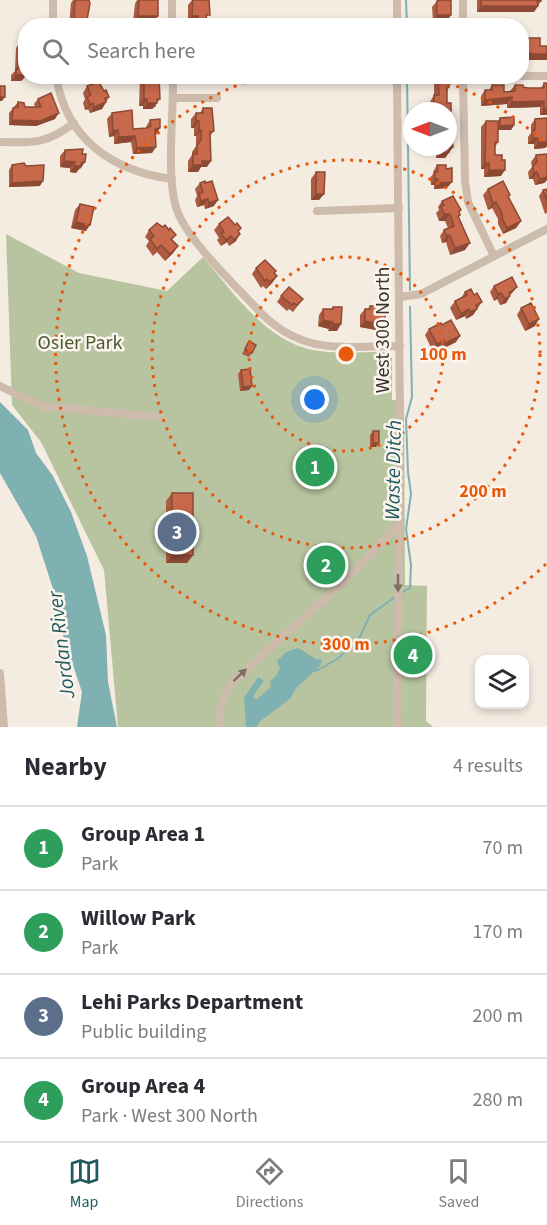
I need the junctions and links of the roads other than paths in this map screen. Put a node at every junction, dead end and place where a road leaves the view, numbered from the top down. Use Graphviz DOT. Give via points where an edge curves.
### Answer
graph roads {
  1 [pos="53,0"];
  2 [pos="172,0"];
  3 [pos="397,0"];
  4 [pos="463,0"];
  5 [pos="53,18"];
  6 [pos="172,18"];
  7 [pos="397,18"];
  8 [pos="463,18"];
  9 [pos="529,76"];
  10 [pos="547,76"];
  11 [pos="57,84"];
  12 [pos="173,84"];
  13 [pos="397,84"];
  14 [pos="463,84"];
  15 [pos="174,98"];
  16 [pos="218,98"];
  17 [pos="74,123"];
  18 [pos="0,142"];
  19 [pos="172,178"];
  20 [pos="399,208"];
  21 [pos="317,211"];
  22 [pos="547,229"];
  23 [pos="494,256"];
  24 [pos="400,297"];
  25 [pos="400,346"];
  26 [pos="0,386"];
  27 [pos="160,417"];
  28 [pos="398,525"];
  29 [pos="0,673"];
  30 [pos="4,727"];
  31 [pos="220,727"];
  32 [pos="398,727"];
  1 -- 5 [label="street"];
  2 -- 6 [label="street"];
  3 -- 7 [label="street"];
  4 -- 8 [label="street"];
  9 -- 10 [label="street"];
  11 -- 17 [label="street"];
  12 -- 15 [label="street"];
  13 -- 20 [label="street, West 300 North"];
  14 -- 23 [label="street" via="468,202"];
  15 -- 16 [label="street"];
  15 -- 19 [label="street"];
  17 -- 18 [label="street" via="40,142"];
  17 -- 19 [label="street" via="112,161 146,175"];
  19 -- 25 [label="street" via="177,211 191,236 271,323 318,346"];
  20 -- 21 [label="street"];
  20 -- 24 [label="street, West 300 North"];
  22 -- 23 [label="street"];
  23 -- 24 [label="street" via="421,294"];
  24 -- 25 [label="street, West 300 North"];
  25 -- 28 [label="street, West 300 North"];
  26 -- 27 [label="street" via="42,406"];
  31 -- 28 [label="street, one-way" via="220,711 231,683 353,573"];
  28 -- 32 [label="street, West 300 North, one-way"];
  29 -- 30 [label="street"];
}
